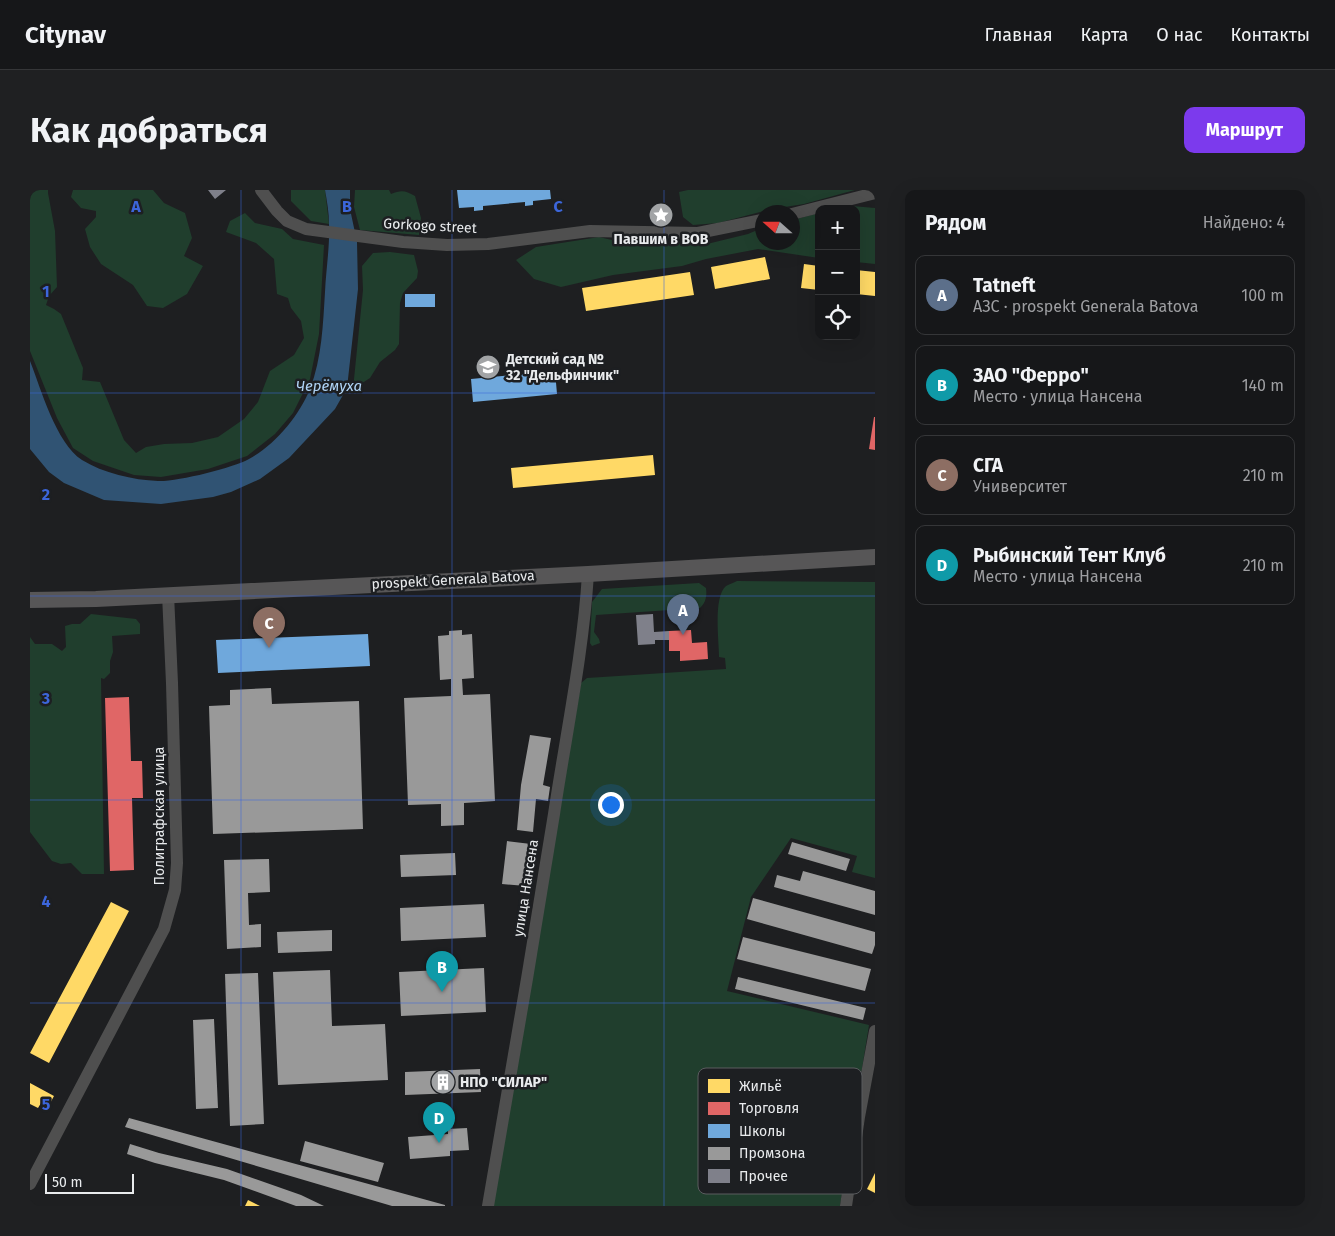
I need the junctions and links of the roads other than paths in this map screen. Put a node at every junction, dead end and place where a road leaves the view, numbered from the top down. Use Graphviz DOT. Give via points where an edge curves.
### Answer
graph roads {
  1 [pos="261,190"];
  2 [pos="875,193"];
  3 [pos="800,212"];
  4 [pos="755,221"];
  5 [pos="875,557"];
  6 [pos="588,574"];
  7 [pos="168,594"];
  8 [pos="30,600"];
  9 [pos="875,1031"];
  10 [pos="862,1101"];
  11 [pos="30,1184"];
  12 [pos="488,1206"];
  1 -- 4 [label="street, Gorkogo street" via="287,221 306,229 447,245 488,244 590,231 698,233"];
  2 -- 3 [label="street"];
  5 -- 6 [label="main road, prospekt Generala Batova"];
  6 -- 7 [label="main road, prospekt Generala Batova"];
  6 -- 12 [label="street, улица Нансена" via="586,610"];
  7 -- 8 [label="main road, prospekt Generala Batova"];
  7 -- 11 [label="street, Полиграфская улица" via="177,843 175,890 164,929"];
  9 -- 10 [label="street"];
}
